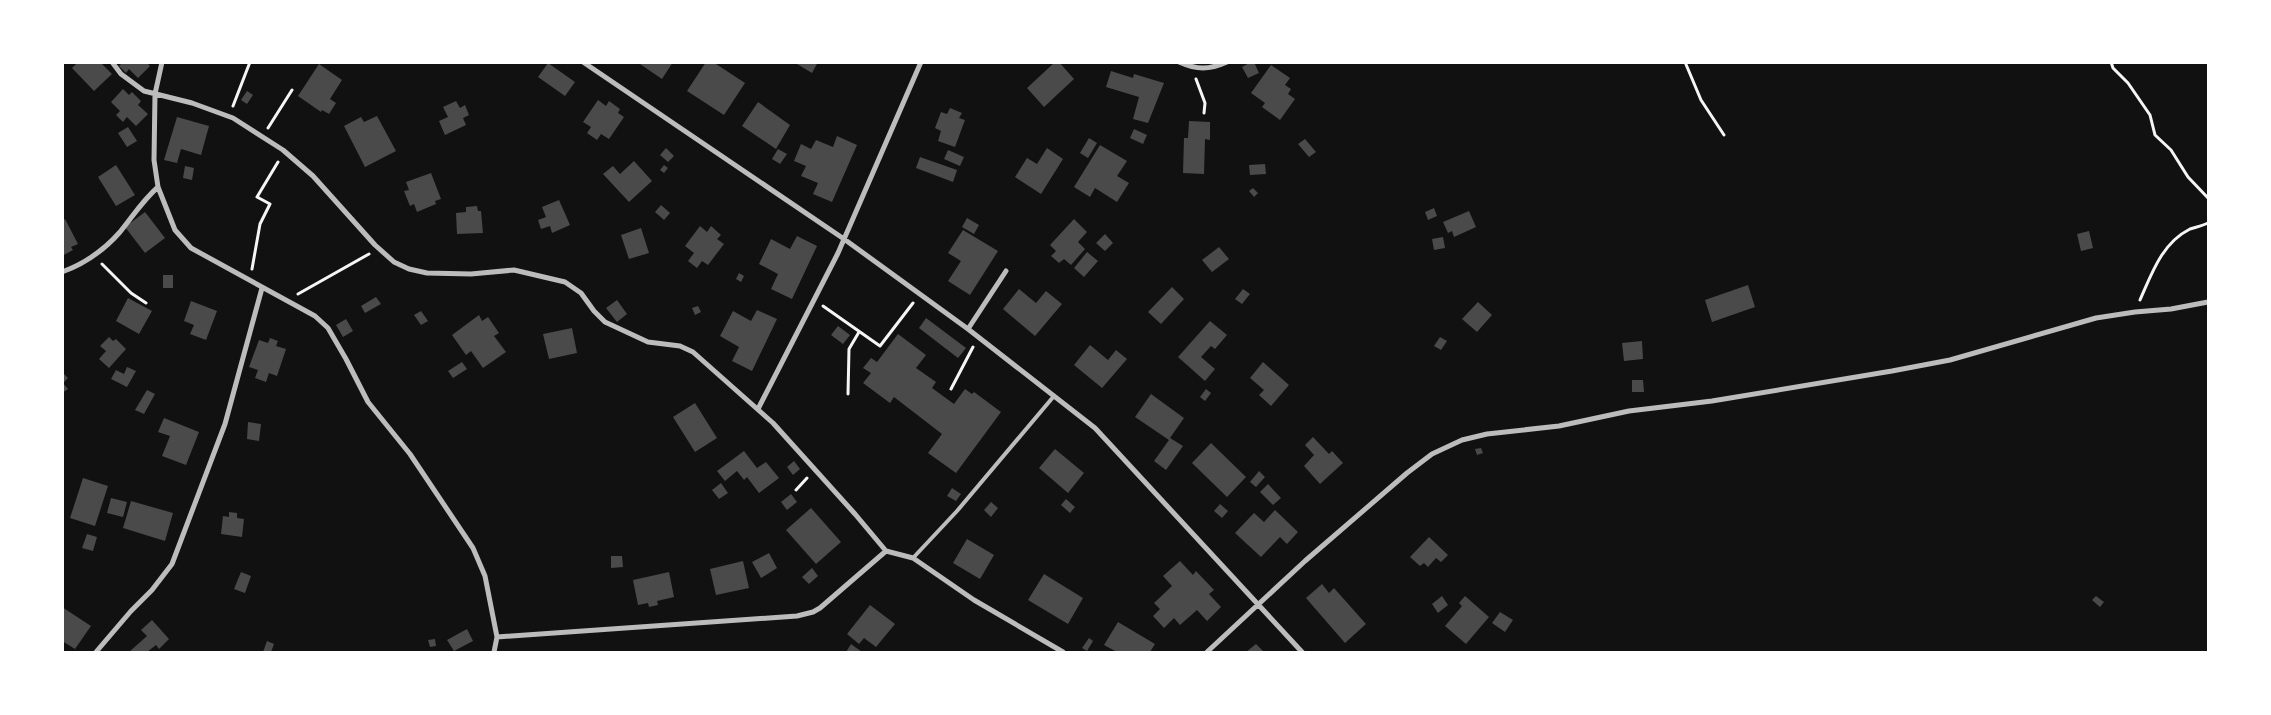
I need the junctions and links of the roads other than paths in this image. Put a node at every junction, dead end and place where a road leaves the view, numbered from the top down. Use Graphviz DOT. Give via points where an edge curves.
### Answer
graph roads {
  1 [pos="112,62"];
  2 [pos="162,62"];
  3 [pos="583,62"];
  4 [pos="921,62"];
  5 [pos="1179,62"];
  6 [pos="1227,62"];
  7 [pos="155,94"];
  8 [pos="158,188"];
  9 [pos="844,239"];
  10 [pos="1006,271"];
  11 [pos="62,272"];
  12 [pos="262,288"];
  13 [pos="2208,302"];
  14 [pos="968,330"];
  15 [pos="1054,396"];
  16 [pos="758,409"];
  17 [pos="886,551"];
  18 [pos="913,558"];
  19 [pos="1260,605"];
  20 [pos="498,637"];
  21 [pos="96,652"];
  22 [pos="494,652"];
  23 [pos="1063,652"];
  24 [pos="1207,652"];
  25 [pos="1302,652"];
  1 -- 7 [label="street" via="121,74 144,91"];
  2 -- 7 [label="street"];
  3 -- 9 [label="street"];
  4 -- 9 [label="street"];
  5 -- 6 [label="street" via="1210,69"];
  7 -- 8 [label="street" via="153,139"];
  7 -- 16 [label="street" via="228,116 285,151 394,262 427,273 471,274 514,270 565,282 581,293 605,322 648,342 680,346 692,352"];
  8 -- 11 [label="street" via="119,233 93,255"];
  8 -- 12 [label="street" via="182,241"];
  9 -- 14 [label="street"];
  9 -- 16 [label="street"];
  10 -- 14 [label="street"];
  12 -- 20 [label="street" via="315,316 328,328 368,402 410,454 473,548 486,576"];
  12 -- 21 [label="street" via="225,424 172,564"];
  13 -- 19 [label="street" via="2096,318 1950,360 1462,440 1432,454 1407,473"];
  14 -- 15 [label="street"];
  15 -- 18 [label="lane"];
  15 -- 19 [label="street" via="1095,428"];
  16 -- 17 [label="street"];
  17 -- 18 [label="street"];
  17 -- 20 [label="street" via="820,608 797,616"];
  18 -- 23 [label="street" via="974,600"];
  19 -- 24 [label="street"];
  19 -- 25 [label="street"];
  20 -- 22 [label="street"];
}
